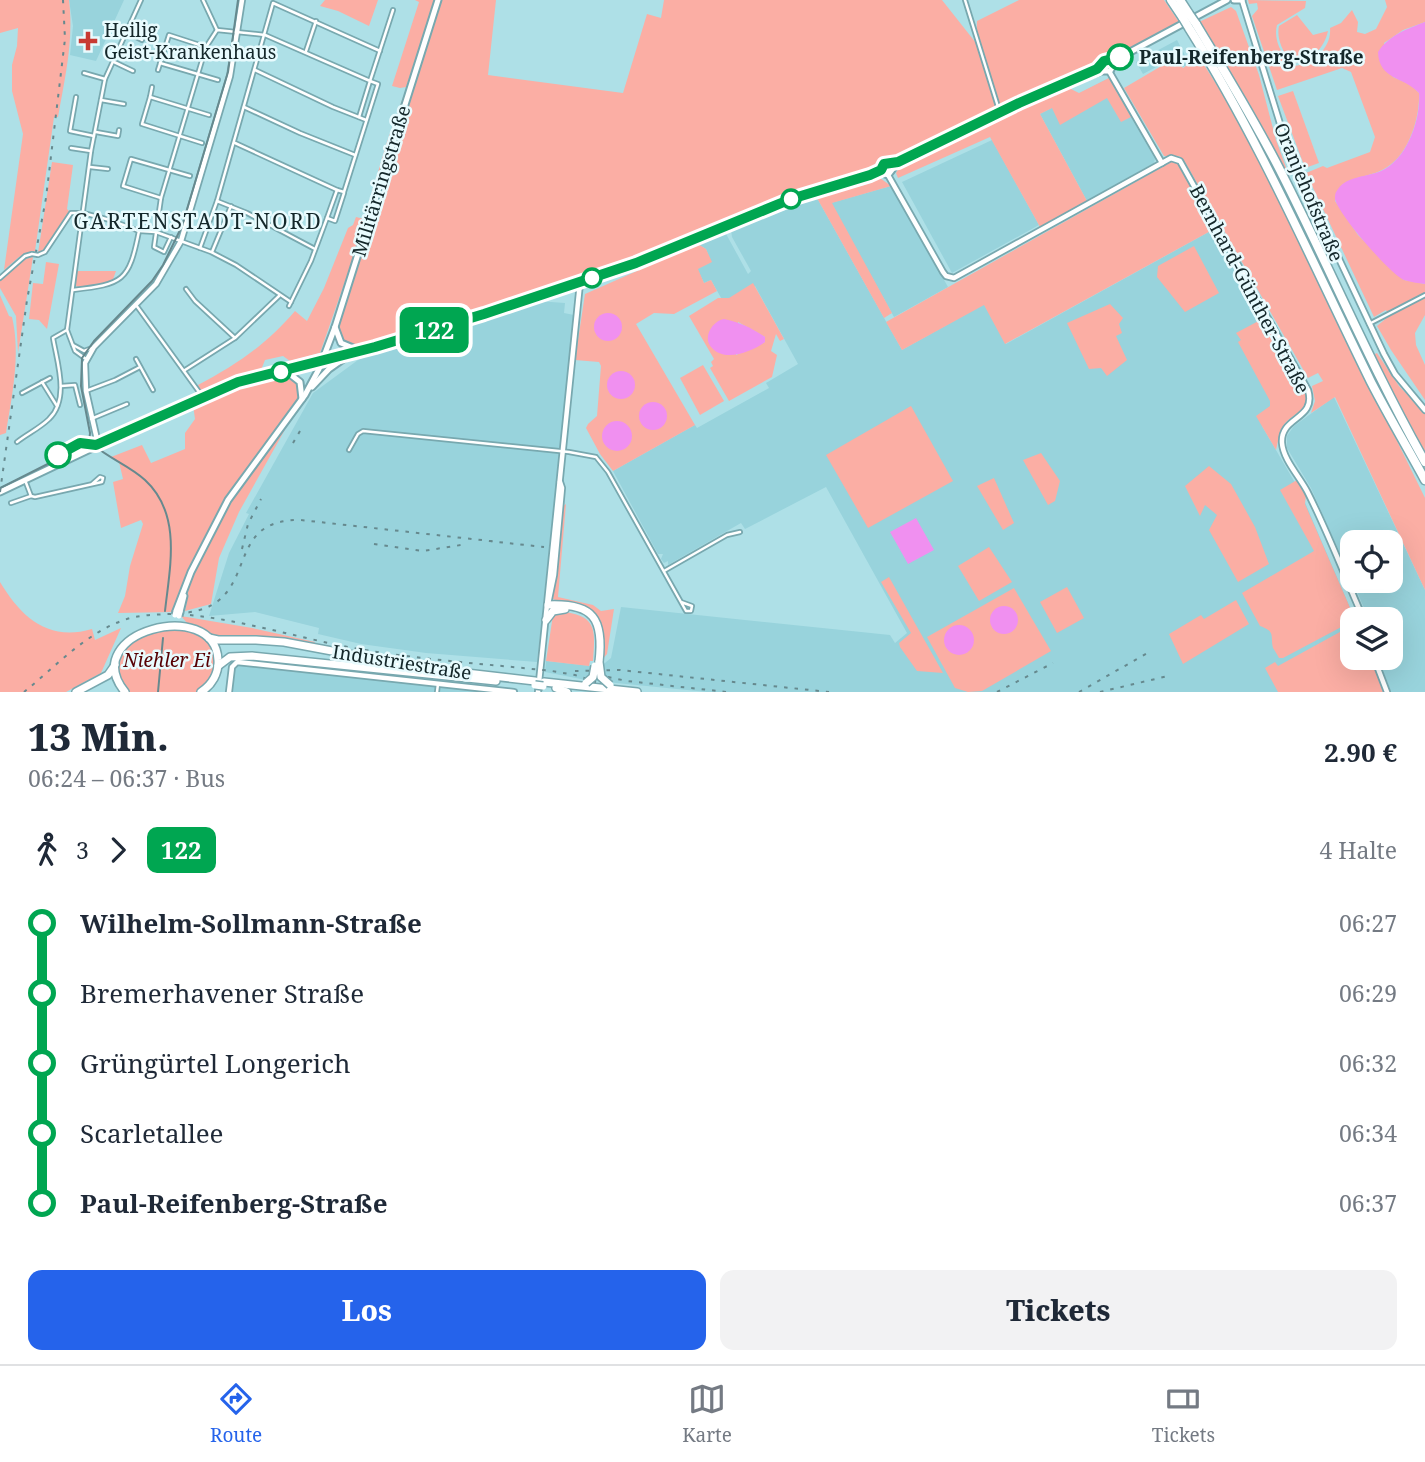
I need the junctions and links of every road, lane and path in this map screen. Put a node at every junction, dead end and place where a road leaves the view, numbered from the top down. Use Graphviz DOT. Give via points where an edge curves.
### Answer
graph roads {
  1 [pos="141,0"];
  2 [pos="203,0"];
  3 [pos="242,0"];
  4 [pos="438,0"];
  5 [pos="965,0"];
  6 [pos="1171,0"];
  7 [pos="1180,0"];
  8 [pos="1237,0"];
  9 [pos="1224,2"];
  10 [pos="393,10"];
  11 [pos="1186,16"];
  12 [pos="316,21"];
  13 [pos="1192,26"];
  14 [pos="216,30"];
  15 [pos="126,32"];
  16 [pos="237,32"];
  17 [pos="265,35"];
  18 [pos="142,40"];
  19 [pos="206,47"];
  20 [pos="380,51"];
  21 [pos="306,52"];
  22 [pos="113,62"];
  23 [pos="160,63"];
  24 [pos="1109,66"];
  25 [pos="158,70"];
  26 [pos="255,70"];
  27 [pos="133,71"];
  28 [pos="84,73"];
  29 [pos="198,74"];
  30 [pos="104,79"];
  31 [pos="218,80"];
  32 [pos="370,81"];
  33 [pos="152,87"];
  34 [pos="76,97"];
  35 [pos="150,97"];
  36 [pos="101,100"];
  37 [pos="124,104"];
  38 [pos="244,107"];
  39 [pos="188,108"];
  40 [pos="1000,112"];
  41 [pos="209,115"];
  42 [pos="359,117"];
  43 [pos="366,120"];
  44 [pos="119,130"];
  45 [pos="94,134"];
  46 [pos="179,136"];
  47 [pos="202,143"];
  48 [pos="234,143"];
  49 [pos="71,148"];
  50 [pos="91,151"];
  51 [pos="355,155"];
  52 [pos="1162,163"];
  53 [pos="89,166"];
  54 [pos="108,169"];
  55 [pos="169,170"];
  56 [pos="887,171"];
  57 [pos="190,176"];
  58 [pos="337,190"];
  59 [pos="344,192"];
  60 [pos="161,198"];
  61 [pos="217,201"];
  62 [pos="231,206"];
  63 [pos="83,213"];
  64 [pos="327,218"];
  65 [pos="139,231"];
  66 [pos="156,232"];
  67 [pos="171,237"];
  68 [pos="181,240"];
  69 [pos="200,248"];
  70 [pos="316,249"];
  71 [pos="211,252"];
  72 [pos="0,278"];
  73 [pos="583,281"];
  74 [pos="570,286"];
  75 [pos="186,289"];
  76 [pos="72,290"];
  77 [pos="580,293"];
  78 [pos="1425,295"];
  79 [pos="279,296"];
  80 [pos="136,305"];
  81 [pos="1368,324"];
  82 [pos="335,327"];
  83 [pos="67,330"];
  84 [pos="234,338"];
  85 [pos="73,345"];
  86 [pos="360,351"];
  87 [pos="351,354"];
  88 [pos="86,355"];
  89 [pos="136,359"];
  90 [pos="322,361"];
  91 [pos="140,367"];
  92 [pos="185,370"];
  93 [pos="280,372"];
  94 [pos="50,378"];
  95 [pos="41,382"];
  96 [pos="1373,384"];
  97 [pos="61,386"];
  98 [pos="153,390"];
  99 [pos="86,391"];
  100 [pos="22,393"];
  101 [pos="202,396"];
  102 [pos="304,397"];
  103 [pos="127,404"];
  104 [pos="80,405"];
  105 [pos="57,406"];
  106 [pos="1425,410"];
  107 [pos="91,419"];
  108 [pos="17,442"];
  109 [pos="98,444"];
  110 [pos="349,450"];
  111 [pos="563,451"];
  112 [pos="1425,461"];
  113 [pos="25,480"];
  114 [pos="1425,480"];
  115 [pos="92,484"];
  116 [pos="1425,488"];
  117 [pos="1,491"];
  118 [pos="31,496"];
  119 [pos="11,503"];
  120 [pos="740,532"];
  121 [pos="664,571"];
  122 [pos="681,602"];
  123 [pos="548,605"];
  124 [pos="1358,607"];
  125 [pos="559,608"];
  126 [pos="178,613"];
  127 [pos="547,620"];
  128 [pos="166,627"];
  129 [pos="189,628"];
  130 [pos="207,637"];
  131 [pos="353,656"];
  132 [pos="116,661"];
  133 [pos="597,662"];
  134 [pos="218,666"];
  135 [pos="350,667"];
  136 [pos="1379,670"];
  137 [pos="438,684"];
  138 [pos="539,685"];
  139 [pos="557,685"];
  140 [pos="76,692"];
  141 [pos="120,692"];
  142 [pos="201,692"];
  143 [pos="229,692"];
  144 [pos="437,692"];
  145 [pos="514,692"];
  146 [pos="567,692"];
  147 [pos="596,692"];
  148 [pos="637,692"];
  149 [pos="643,692"];
  150 [pos="1387,692"];
  1 -- 15 [label="street"];
  2 -- 14 [label="street"];
  3 -- 16 [label="street"];
  4 -- 82 [label="main road, Militärringstraße"];
  5 -- 40 [label="street"];
  6 -- 11 [label="highway"];
  7 -- 11 [label="highway"];
  8 -- 9 [label="main road"];
  8 -- 81 [label="street, Oranjehofstraße" via="1247,17 1289,153"];
  9 -- 24 [label="main road"];
  10 -- 20 [label="street"];
  11 -- 13 [label="highway, bridge"];
  12 -- 17 [label="street" via="274,3"];
  12 -- 20 [label="street"];
  12 -- 21 [label="street"];
  13 -- 96 [label="highway" via="1275,181"];
  13 -- 112 [label="highway" via="1246,106"];
  14 -- 16 [label="street"];
  14 -- 19 [label="street"];
  15 -- 18 [label="street"];
  15 -- 22 [label="street"];
  16 -- 17 [label="street"];
  16 -- 68 [label="street" via="230,76"];
  17 -- 21 [label="street"];
  17 -- 26 [label="street"];
  19 -- 23 [label="street" via="169,35"];
  19 -- 29 [label="street"];
  20 -- 32 [label="street"];
  21 -- 32 [label="street"];
  22 -- 27 [label="street"];
  22 -- 30 [label="street"];
  23 -- 25 [label="street"];
  23 -- 29 [label="street"];
  24 -- 40 [label="main road"];
  24 -- 52 [label="street"];
  26 -- 38 [label="street"];
  26 -- 42 [label="street"];
  28 -- 30 [label="street"];
  29 -- 31 [label="street"];
  29 -- 39 [label="street"];
  30 -- 36 [label="street"];
  32 -- 42 [label="street"];
  32 -- 43 [label="street" via="378,84"];
  33 -- 35 [label="street"];
  34 -- 45 [label="street" via="70,131"];
  35 -- 39 [label="street"];
  35 -- 46 [label="street" via="142,124"];
  36 -- 37 [label="street"];
  36 -- 45 [label="street"];
  38 -- 48 [label="street"];
  38 -- 51 [label="street"];
  39 -- 41 [label="street"];
  39 -- 46 [label="street"];
  40 -- 56 [label="main road"];
  42 -- 43 [label="street"];
  43 -- 51 [label="street"];
  44 -- 45 [label="street" via="118,138"];
  45 -- 50 [label="street"];
  46 -- 47 [label="street"];
  46 -- 55 [label="street"];
  48 -- 58 [label="street"];
  48 -- 61 [label="street"];
  49 -- 50 [label="street"];
  50 -- 53 [label="street"];
  51 -- 59 [label="street"];
  52 -- 56 [label="street" via="954,278 943,272"];
  52 -- 124 [label="street, Bernhard-Günther-Straße" via="1174,158 1182,163 1308,390 1308,409 1284,430 1282,445"];
  53 -- 54 [label="street"];
  53 -- 63 [label="street"];
  55 -- 57 [label="street"];
  55 -- 60 [label="street"];
  55 -- 60 [label="street" via="131,159 123,186"];
  56 -- 73 [label="main road" via="791,199"];
  58 -- 59 [label="street"];
  58 -- 64 [label="street"];
  59 -- 64 [label="street" via="335,221"];
  60 -- 66 [label="street"];
  61 -- 62 [label="street"];
  61 -- 69 [label="street"];
  62 -- 70 [label="street"];
  62 -- 71 [label="street"];
  63 -- 65 [label="street"];
  63 -- 72 [label="street, bridge" via="73,212 45,252 30,255"];
  63 -- 76 [label="street"];
  64 -- 70 [label="street"];
  65 -- 66 [label="street"];
  65 -- 76 [label="street" via="131,263 121,279 110,286"];
  66 -- 67 [label="street"];
  66 -- 67 [label="street" via="154,247 162,252"];
  67 -- 68 [label="street"];
  68 -- 69 [label="street"];
  68 -- 80 [label="street" via="161,276"];
  69 -- 71 [label="street"];
  70 -- 79 [label="street" via="290,304"];
  71 -- 79 [label="street"];
  73 -- 74 [label="main road"];
  73 -- 77 [label="street"];
  74 -- 77 [label="street"];
  74 -- 86 [label="main road"];
  75 -- 84 [label="street"];
  76 -- 83 [label="street"];
  77 -- 111 [label="street"];
  78 -- 81 [label="street"];
  79 -- 84 [label="street"];
  80 -- 88 [label="street"];
  80 -- 92 [label="street"];
  81 -- 106 [label="street, Oranjehofstraße" via="1395,374"];
  82 -- 86 [label="main road" via="341,343"];
  82 -- 90 [label="main road, Militärringstraße"];
  83 -- 85 [label="street"];
  83 -- 97 [label="street" via="53,338"];
  84 -- 92 [label="street"];
  85 -- 88 [label="street"];
  85 -- 88 [label="street" via="78,354"];
  86 -- 87 [label="main road"];
  87 -- 90 [label="main road"];
  87 -- 102 [label="main road" via="329,369"];
  88 -- 99 [label="street"];
  89 -- 91 [label="street"];
  90 -- 93 [label="main road"];
  90 -- 102 [label="main road, Militärringstraße"];
  91 -- 98 [label="street"];
  91 -- 99 [label="street"];
  92 -- 101 [label="street"];
  93 -- 101 [label="main road"];
  93 -- 102 [label="main road" via="300,382"];
  94 -- 95 [label="street"];
  95 -- 100 [label="street"];
  95 -- 105 [label="street"];
  96 -- 114 [label="highway"];
  96 -- 116 [label="highway"];
  97 -- 104 [label="street" via="75,386"];
  97 -- 105 [label="street"];
  99 -- 107 [label="street"];
  101 -- 109 [label="main road"];
  102 -- 126 [label="main road" via="235,488 185,586"];
  103 -- 107 [label="street"];
  105 -- 108 [label="street" via="49,419"];
  107 -- 109 [label="street"];
  109 -- 113 [label="main road"];
  110 -- 111 [label="street" via="363,431"];
  111 -- 121 [label="street" via="590,455 603,464"];
  111 -- 123 [label="street"];
  113 -- 117 [label="main road"];
  113 -- 118 [label="street"];
  115 -- 118 [label="street"];
  118 -- 119 [label="street"];
  120 -- 121 [label="street"];
  121 -- 122 [label="street"];
  123 -- 125 [label="highway"];
  123 -- 127 [label="street"];
  123 -- 133 [label="highway" via="590,613 600,631"];
  125 -- 127 [label="highway"];
  125 -- 133 [label="highway" via="581,613 593,624"];
  126 -- 128 [label="main road"];
  126 -- 129 [label="main road"];
  127 -- 138 [label="street"];
  128 -- 129 [label="highway"];
  128 -- 132 [label="highway" via="134,636"];
  129 -- 130 [label="highway"];
  130 -- 131 [label="highway, Industriestraße" via="284,642"];
  130 -- 134 [label="highway" via="216,650"];
  131 -- 135 [label="highway" via="337,657"];
  131 -- 138 [label="highway, Industriestraße"];
  132 -- 140 [label="highway" via="108,675"];
  132 -- 141 [label="highway"];
  133 -- 139 [label="highway, bridge" via="586,683"];
  133 -- 149 [label="highway, bridge" via="601,677 610,685"];
  134 -- 135 [label="highway, Industriestraße" via="228,658 245,656"];
  134 -- 142 [label="highway"];
  135 -- 138 [label="highway, Industriestraße"];
  136 -- 150 [label="street"];
  137 -- 143 [label="street, Industriestraße" via="237,662 232,667"];
  137 -- 144 [label="street"];
  137 -- 145 [label="street, Industriestraße"];
  138 -- 139 [label="highway, Industriestraße"];
  139 -- 146 [label="highway"];
  139 -- 147 [label="highway, Industriestraße"];
  139 -- 148 [label="highway, Industriestraße"];
}
